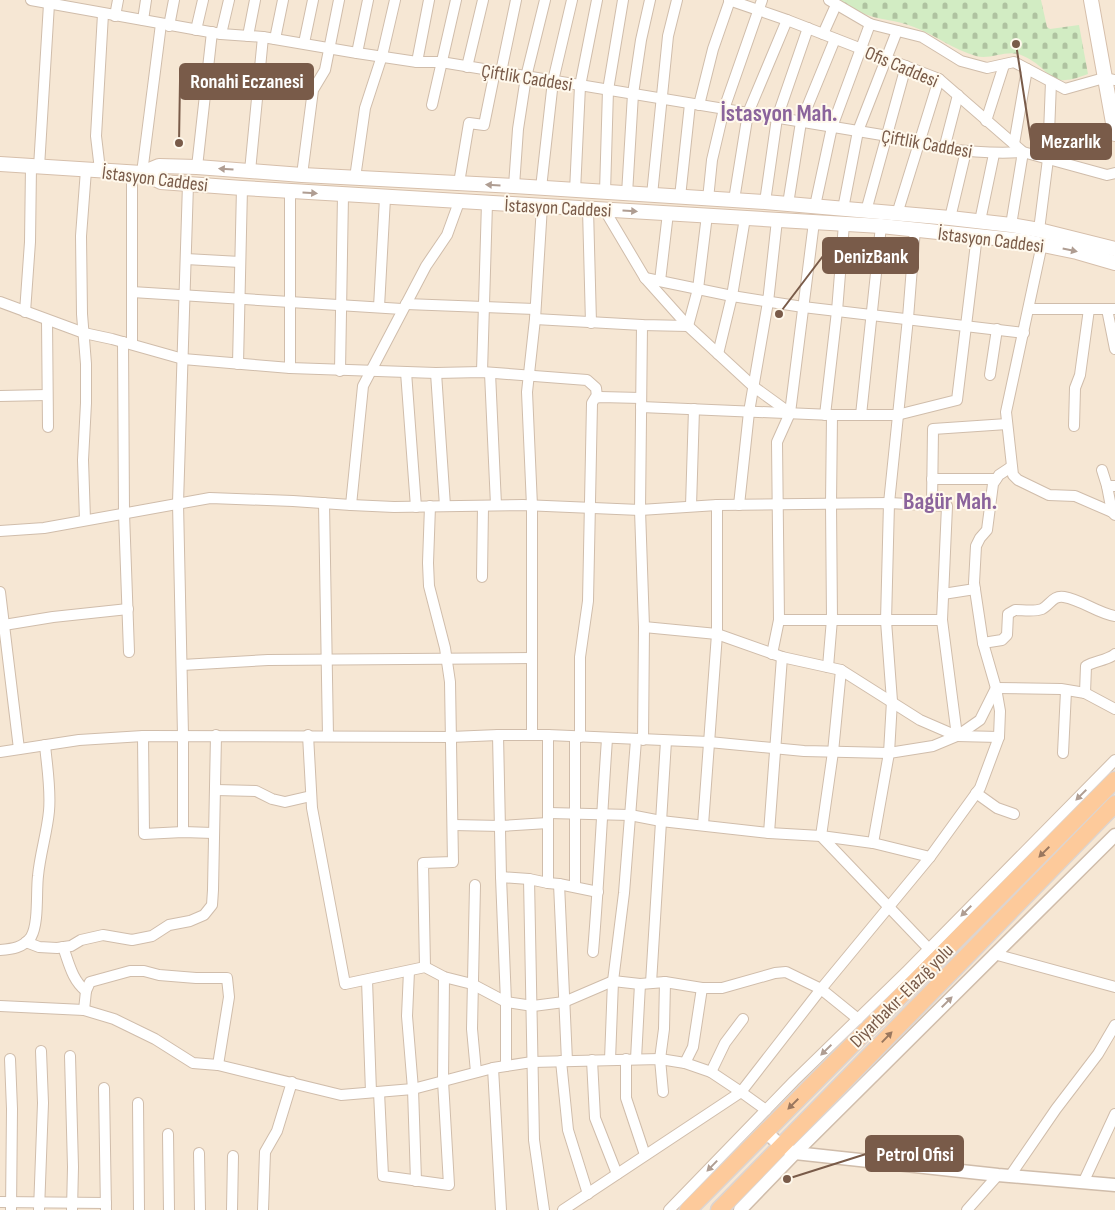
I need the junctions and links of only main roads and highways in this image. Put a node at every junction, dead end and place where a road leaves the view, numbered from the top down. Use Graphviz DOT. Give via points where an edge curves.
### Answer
graph roads {
  1 [pos="1091,0"];
  2 [pos="1110,79"];
  3 [pos="1115,134"];
  4 [pos="0,164"];
  5 [pos="137,172"];
  6 [pos="979,228"];
  7 [pos="1115,249"];
  8 [pos="1115,263"];
  9 [pos="1115,780"];
  10 [pos="1115,804"];
  11 [pos="688,1210"];
  12 [pos="719,1210"];
  1 -- 2 [label="main road"];
  2 -- 3 [label="main road"];
  4 -- 5 [label="main road, İstasyon Caddesi"];
  5 -- 6 [label="main road, İstasyon Caddesi, one-way" via="161,182 290,192 915,229"];
  6 -- 5 [label="main road, one-way" via="950,218 765,202 197,167 159,166"];
  6 -- 7 [label="main road" via="1011,226 1038,230"];
  6 -- 8 [label="main road, İstasyon Caddesi, one-way"];
  9 -- 11 [label="highway, Diyarbakır-Elazığ yolu, one-way"];
  12 -- 10 [label="highway, Diyarbakır-Elazığ yolu, one-way" via="788,1149 814,1114"];
}
